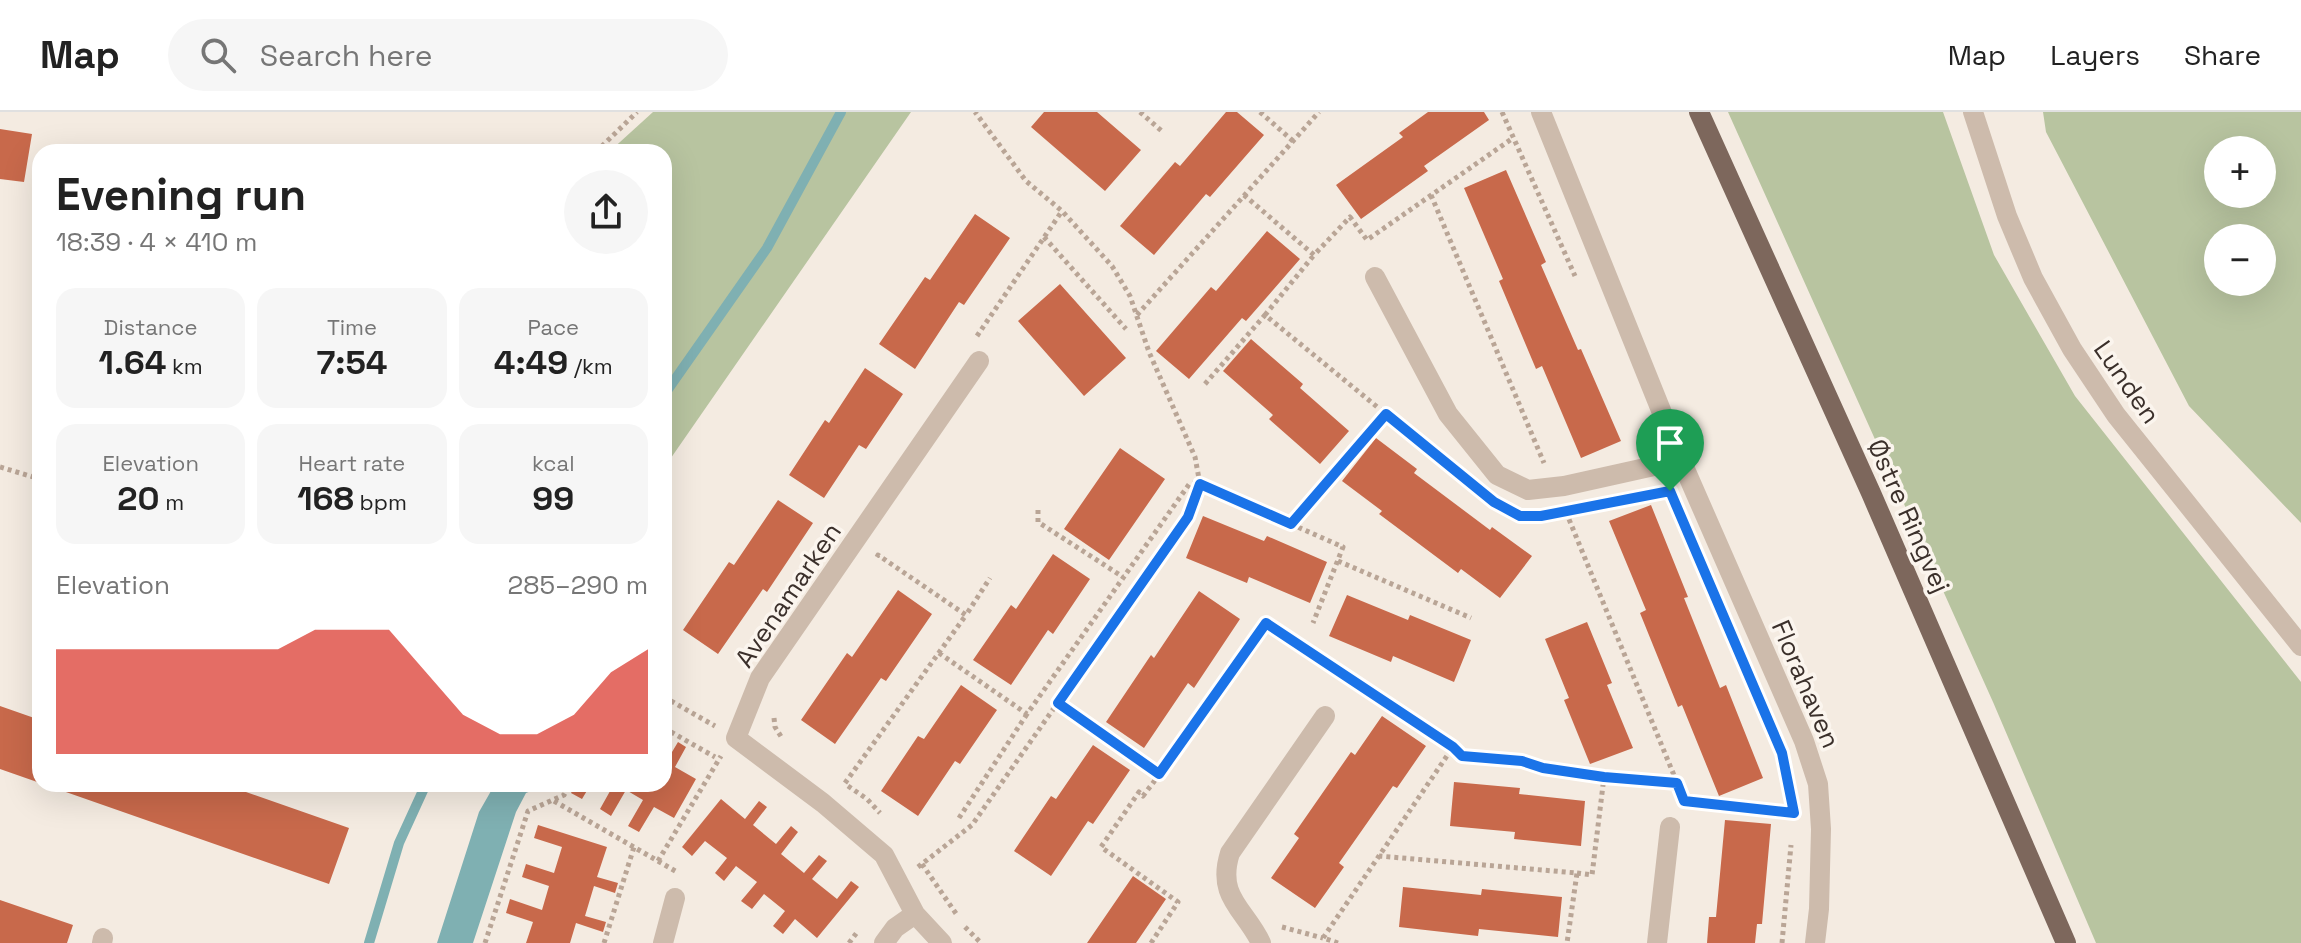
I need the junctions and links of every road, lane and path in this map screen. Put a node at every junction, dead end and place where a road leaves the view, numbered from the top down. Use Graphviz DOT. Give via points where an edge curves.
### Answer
graph roads {
  1 [pos="637,112"];
  2 [pos="975,112"];
  3 [pos="1140,112"];
  4 [pos="1260,112"];
  5 [pos="1319,112"];
  6 [pos="1502,112"];
  7 [pos="1541,112"];
  8 [pos="1699,112"];
  9 [pos="1973,112"];
  10 [pos="1164,133"];
  11 [pos="1513,137"];
  12 [pos="1293,141"];
  13 [pos="604,144"];
  14 [pos="1244,195"];
  15 [pos="1431,195"];
  16 [pos="1062,211"];
  17 [pos="1044,237"];
  18 [pos="1314,255"];
  19 [pos="1375,277"];
  20 [pos="1578,283"];
  21 [pos="1137,315"];
  22 [pos="1265,315"];
  23 [pos="1126,329"];
  24 [pos="979,361"];
  25 [pos="1205,384"];
  26 [pos="1386,414"];
  27 [pos="1681,460"];
  28 [pos="0,467"];
  29 [pos="1548,472"];
  30 [pos="32,477"];
  31 [pos="1470,483"];
  32 [pos="1200,484"];
  33 [pos="1581,508"];
  34 [pos="1038,510"];
  35 [pos="1566,511"];
  36 [pos="1553,514"];
  37 [pos="1291,524"];
  38 [pos="1338,561"];
  39 [pos="868,568"];
  40 [pos="1123,577"];
  41 [pos="990,578"];
  42 [pos="966,615"];
  43 [pos="1471,618"];
  44 [pos="1313,623"];
  45 [pos="2301,646"];
  46 [pos="939,653"];
  47 [pos="672,702"];
  48 [pos="1058,703"];
  49 [pos="773,714"];
  50 [pos="1027,714"];
  51 [pos="1325,716"];
  52 [pos="672,733"];
  53 [pos="736,738"];
  54 [pos="791,744"];
  55 [pos="1453,747"];
  56 [pos="718,759"];
  57 [pos="730,765"];
  58 [pos="1159,774"];
  59 [pos="834,775"];
  60 [pos="1604,777"];
  61 [pos="845,783"];
  62 [pos="1677,783"];
  63 [pos="566,792"];
  64 [pos="553,801"];
  65 [pos="1684,801"];
  66 [pos="1791,801"];
  67 [pos="1794,813"];
  68 [pos="884,817"];
  69 [pos="959,818"];
  70 [pos="1678,824"];
  71 [pos="1793,828"];
  72 [pos="1791,842"];
  73 [pos="634,847"];
  74 [pos="915,854"];
  75 [pos="1379,856"];
  76 [pos="658,861"];
  77 [pos="922,864"];
  78 [pos="1577,873"];
  79 [pos="898,882"];
  80 [pos="675,898"];
  81 [pos="915,914"];
  82 [pos="1274,924"];
  83 [pos="1323,938"];
  84 [pos="485,943"];
  85 [pos="604,943"];
  86 [pos="663,943"];
  87 [pos="884,943"];
  88 [pos="942,943"];
  89 [pos="981,943"];
  90 [pos="1151,943"];
  91 [pos="1261,943"];
  92 [pos="1338,943"];
  93 [pos="1567,943"];
  94 [pos="1657,943"];
  95 [pos="1782,943"];
  96 [pos="1815,943"];
  97 [pos="2066,943"];
  1 -- 13 [label="path"];
  2 -- 16 [label="path" via="1026,181"];
  3 -- 10 [label="path"];
  4 -- 12 [label="path"];
  5 -- 12 [label="path"];
  6 -- 11 [label="path"];
  7 -- 27 [label="street, Florahaven"];
  8 -- 97 [label="main road, Østre Ringvej"];
  9 -- 45 [label="street, Lunden" via="2007,216 2072,349 2116,415"];
  11 -- 15 [label="path"];
  11 -- 20 [label="path"];
  12 -- 14 [label="path"];
  14 -- 18 [label="path"];
  14 -- 21 [label="path"];
  15 -- 18 [label="path" via="1367,240 1350,217"];
  15 -- 29 [label="path"];
  16 -- 17 [label="path"];
  16 -- 21 [label="path" via="1112,266"];
  17 -- 23 [label="path"];
  17 -- 24 [label="path" via="977,335"];
  18 -- 22 [label="path"];
  19 -- 27 [label="street" via="1448,414 1497,475 1528,490"];
  21 -- 32 [label="path" via="1195,457"];
  22 -- 25 [label="path"];
  22 -- 26 [label="path"];
  24 -- 53 [label="street, Avenamarken" via="760,678"];
  26 -- 31 [label="path"];
  26 -- 37 [label="path"];
  27 -- 96 [label="street, Florahaven" via="1800,730 1818,784"];
  28 -- 30 [label="path"];
  32 -- 37 [label="path"];
  32 -- 40 [label="path" via="1190,483"];
  32 -- 48 [label="path" via="1188,517"];
  33 -- 35 [label="path"];
  34 -- 40 [label="path" via="1038,522"];
  35 -- 36 [label="path"];
  35 -- 62 [label="path"];
  37 -- 38 [label="path" via="1343,547"];
  38 -- 43 [label="path"];
  38 -- 44 [label="path"];
  39 -- 42 [label="path" via="878,555"];
  40 -- 50 [label="path"];
  41 -- 42 [label="path"];
  42 -- 46 [label="path"];
  46 -- 50 [label="path"];
  46 -- 61 [label="path"];
  47 -- 53 [label="path"];
  48 -- 58 [label="path"];
  48 -- 77 [label="path" via="972,825"];
  49 -- 54 [label="path" via="775,727"];
  50 -- 69 [label="path"];
  51 -- 91 [label="street" via="1230,853 1225,868 1229,891"];
  52 -- 56 [label="path"];
  53 -- 79 [label="street" via="884,855"];
  55 -- 58 [label="path" via="1266,623"];
  55 -- 60 [label="path" via="1462,756"];
  55 -- 75 [label="path"];
  56 -- 57 [label="path"];
  56 -- 76 [label="path"];
  58 -- 90 [label="path" via="1143,796 1139,792 1101,847 1178,902"];
  59 -- 61 [label="path"];
  60 -- 62 [label="path"];
  60 -- 78 [label="path" via="1592,875"];
  61 -- 68 [label="path"];
  62 -- 65 [label="path"];
  63 -- 64 [label="path"];
  64 -- 73 [label="path"];
  64 -- 84 [label="path" via="528,811"];
  65 -- 67 [label="path"];
  65 -- 70 [label="path" via="1687,806"];
  66 -- 67 [label="path"];
  67 -- 71 [label="path"];
  70 -- 94 [label="street"];
  72 -- 95 [label="path"];
  73 -- 76 [label="path"];
  73 -- 85 [label="path"];
  74 -- 77 [label="path"];
  75 -- 78 [label="path"];
  75 -- 83 [label="path"];
  76 -- 80 [label="path" via="683,876"];
  77 -- 79 [label="path"];
  77 -- 89 [label="path"];
  78 -- 93 [label="path"];
  79 -- 81 [label="street"];
  80 -- 86 [label="street"];
  81 -- 87 [label="street"];
  81 -- 88 [label="street"];
  82 -- 83 [label="path"];
  83 -- 92 [label="path"];
}
